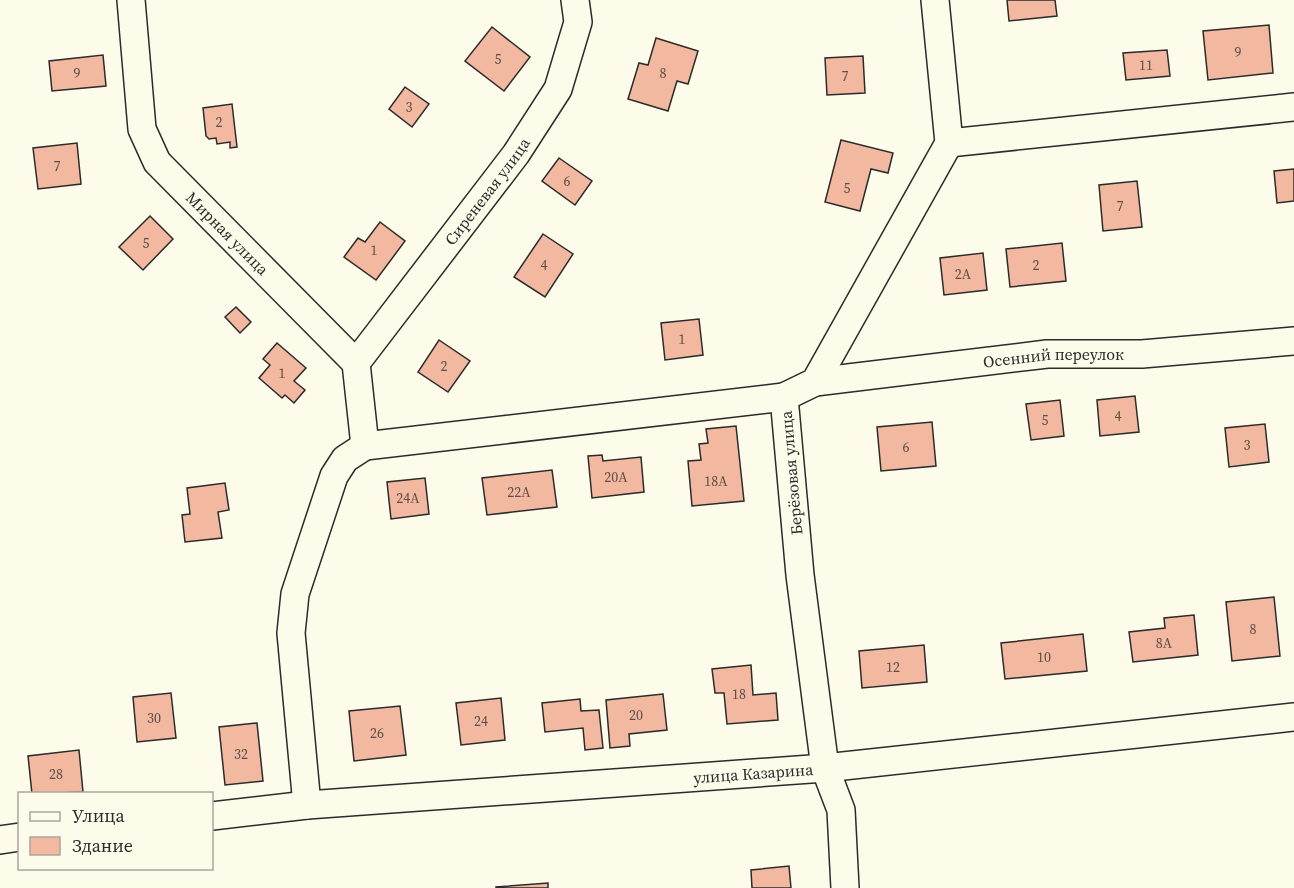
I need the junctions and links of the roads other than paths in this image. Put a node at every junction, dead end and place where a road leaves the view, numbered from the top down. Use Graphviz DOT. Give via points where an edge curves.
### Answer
graph roads {
  1 [pos="131,0"];
  2 [pos="575,0"];
  3 [pos="935,0"];
  4 [pos="1294,107"];
  5 [pos="949,143"];
  6 [pos="1294,341"];
  7 [pos="356,363"];
  8 [pos="815,382"];
  9 [pos="784,398"];
  10 [pos="364,446"];
  11 [pos="1294,717"];
  12 [pos="825,768"];
  13 [pos="307,805"];
  14 [pos="213,816"];
  15 [pos="18,837"];
  16 [pos="0,840"];
  17 [pos="845,888"];
  1 -- 7 [label="street, Мирная улица" via="142,129 157,162"];
  2 -- 7 [label="street, Сиреневая улица" via="578,22 558,89 516,154"];
  3 -- 5 [label="street"];
  4 -- 5 [label="street"];
  5 -- 8 [label="street"];
  6 -- 8 [label="street, Осенний переулок" via="1142,354 1047,354"];
  7 -- 10 [label="street"];
  8 -- 9 [label="street, Берёзовая улица"];
  9 -- 10 [label="street"];
  9 -- 12 [label="street, Берёзовая улица" via="800,575"];
  10 -- 13 [label="street" via="345,459 334,476 295,594 291,633"];
  11 -- 12 [label="street, улица Казарина"];
  12 -- 13 [label="street, улица Казарина"];
  12 -- 17 [label="street, Берёзовая улица" via="841,810"];
  13 -- 14 [label="street, улица Казарина"];
  15 -- 16 [label="street"];
}
